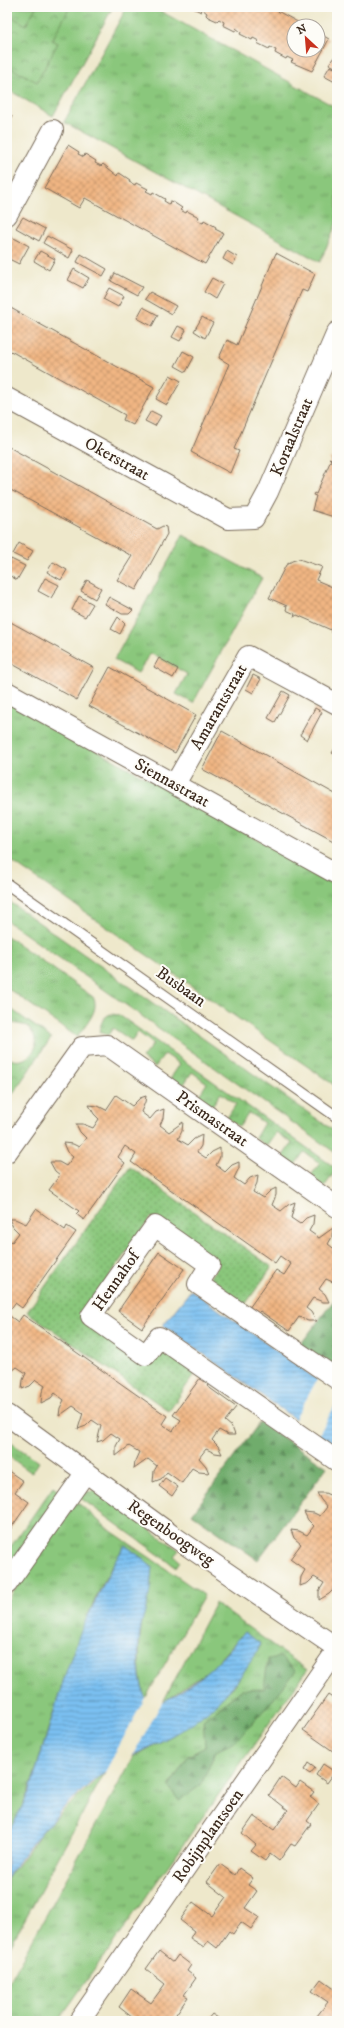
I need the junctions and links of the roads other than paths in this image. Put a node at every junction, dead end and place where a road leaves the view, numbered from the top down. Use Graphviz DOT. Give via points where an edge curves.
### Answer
graph roads {
  1 [pos="53,130"];
  2 [pos="7,215"];
  3 [pos="337,332"];
  4 [pos="7,398"];
  5 [pos="228,519"];
  6 [pos="7,692"];
  7 [pos="337,704"];
  8 [pos="175,784"];
  9 [pos="337,874"];
  10 [pos="7,884"];
  11 [pos="337,1116"];
  12 [pos="7,1152"];
  13 [pos="337,1207"];
  14 [pos="337,1379"];
  15 [pos="7,1415"];
  16 [pos="337,1461"];
  17 [pos="86,1472"];
  18 [pos="7,1584"];
  19 [pos="337,1649"];
  20 [pos="79,2021"];
  1 -- 2 [label="street"];
  3 -- 5 [label="street, Koraalstraat" via="268,492 254,518"];
  4 -- 5 [label="street, Okerstraat"];
  6 -- 8 [label="street, Siennastraat"];
  7 -- 8 [label="street, Amarantstraat" via="248,656"];
  8 -- 9 [label="street, Siennastraat"];
  10 -- 11 [label="lane, Busbaan"];
  12 -- 13 [label="street, Prismastraat" via="82,1047 108,1045"];
  14 -- 16 [label="street, Hennahof" via="198,1284 210,1265 155,1226 91,1316 146,1355 159,1336"];
  15 -- 17 [label="street, Regenboogweg"];
  17 -- 18 [label="street"];
  17 -- 19 [label="street, Regenboogweg" via="173,1536"];
  19 -- 20 [label="street, Robijnplantsoen"];
}
